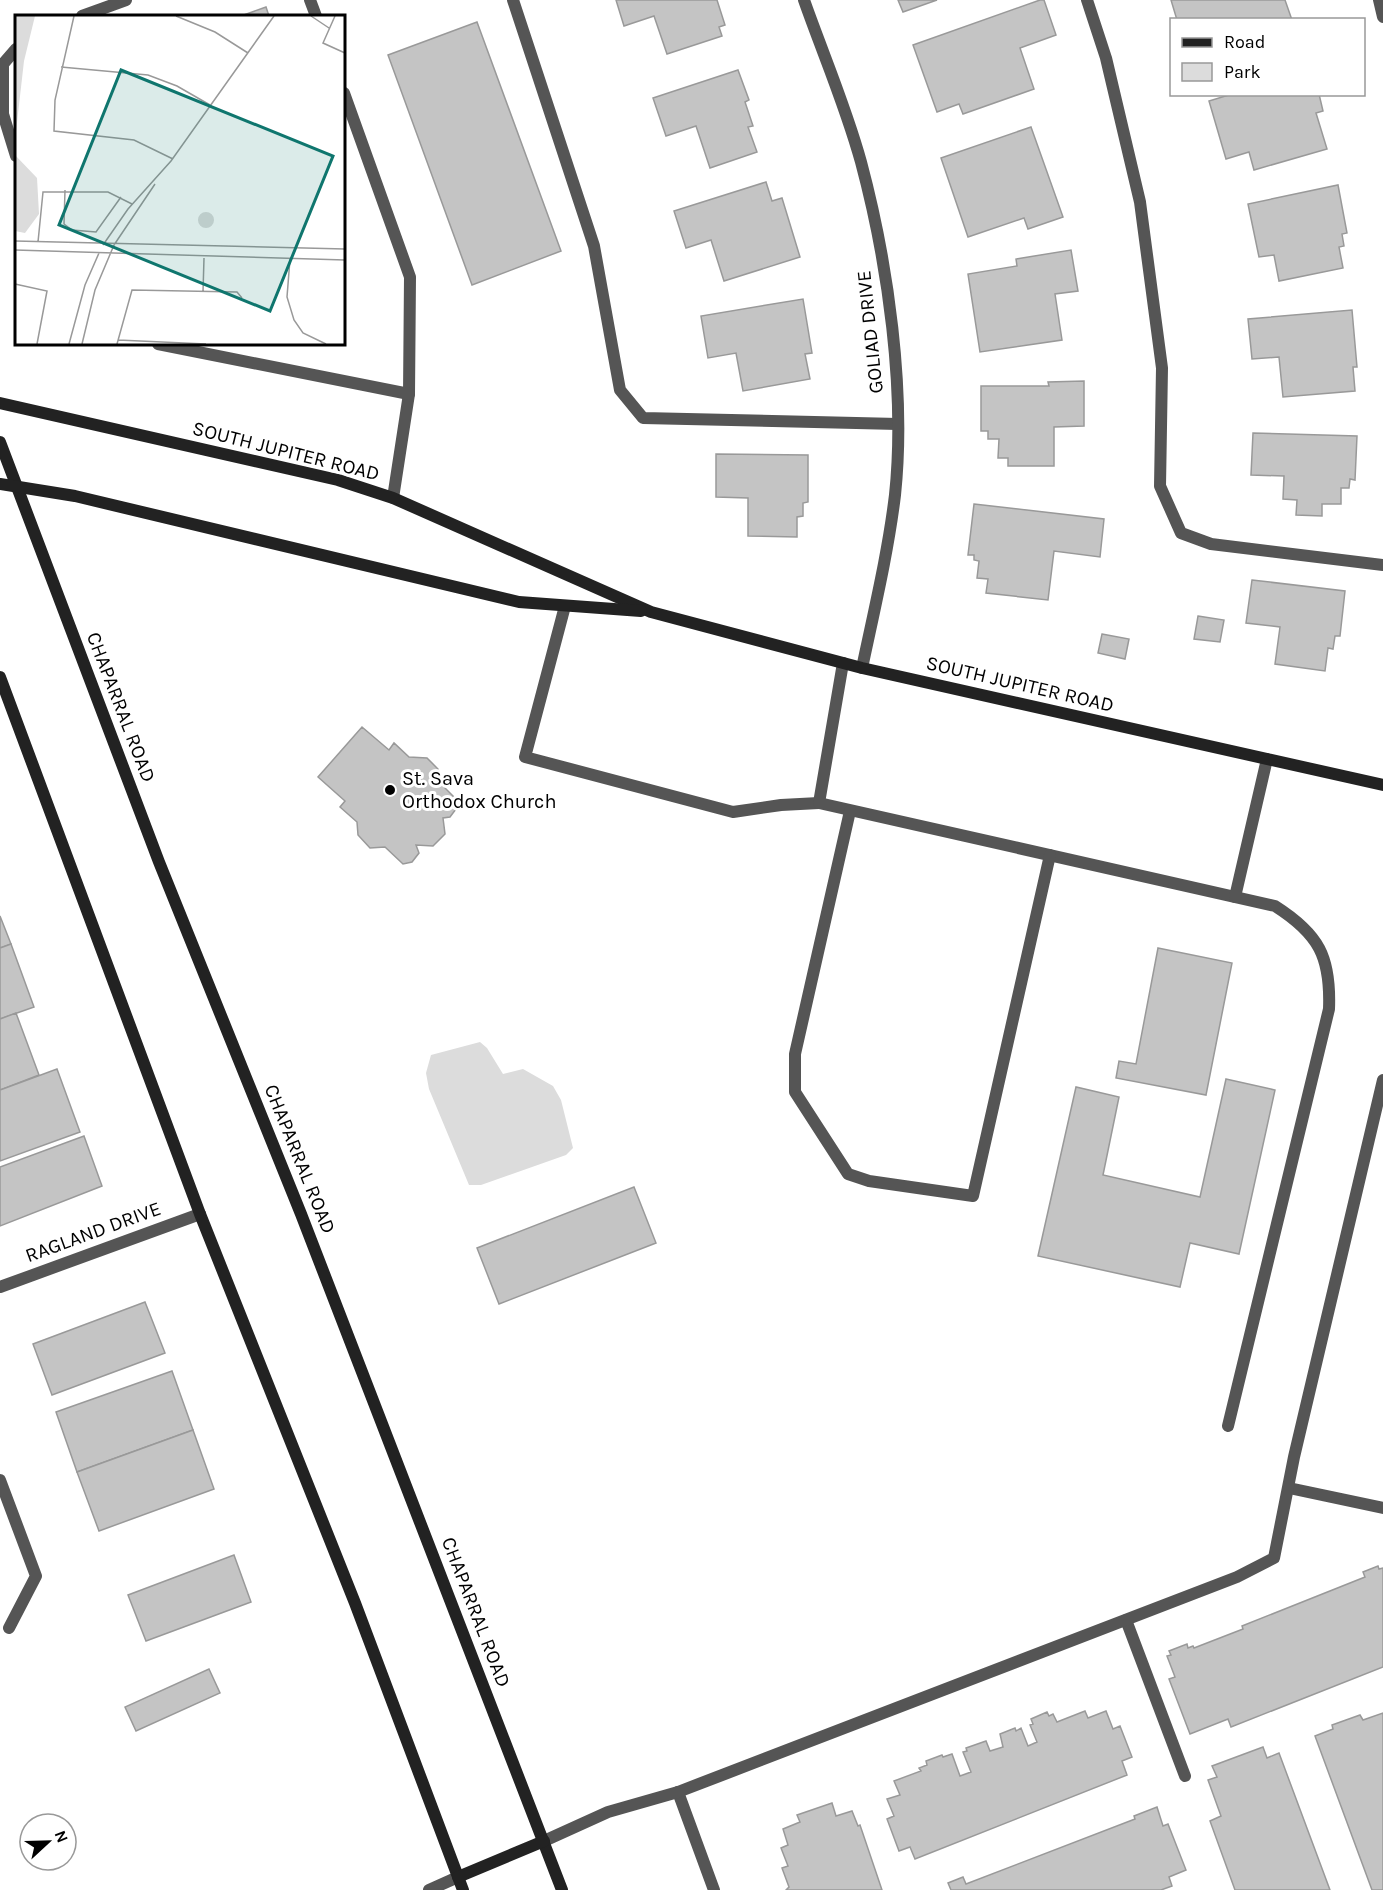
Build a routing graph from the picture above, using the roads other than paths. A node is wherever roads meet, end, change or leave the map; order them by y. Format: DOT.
graph roads {
  1 [pos="126,0"];
  2 [pos="310,0"];
  3 [pos="513,0"];
  4 [pos="804,0"];
  5 [pos="1087,0"];
  6 [pos="1379,0"];
  7 [pos="85,15"];
  8 [pos="316,15"];
  9 [pos="1383,17"];
  10 [pos="15,50"];
  11 [pos="345,96"];
  12 [pos="15,153"];
  13 [pos="163,345"];
  14 [pos="409,394"];
  15 [pos="0,403"];
  16 [pos="898,424"];
  17 [pos="0,442"];
  18 [pos="0,484"];
  19 [pos="16,486"];
  20 [pos="393,498"];
  21 [pos="1383,565"];
  22 [pos="565,606"];
  23 [pos="651,612"];
  24 [pos="843,663"];
  25 [pos="862,668"];
  26 [pos="0,677"];
  27 [pos="1267,759"];
  28 [pos="1383,785"];
  29 [pos="819,804"];
  30 [pos="850,811"];
  31 [pos="1050,855"];
  32 [pos="1235,897"];
  33 [pos="1383,1080"];
  34 [pos="200,1214"];
  35 [pos="0,1287"];
  36 [pos="1228,1426"];
  37 [pos="0,1480"];
  38 [pos="1289,1488"];
  39 [pos="1383,1508"];
  40 [pos="1126,1620"];
  41 [pos="9,1628"];
  42 [pos="1185,1776"];
  43 [pos="678,1792"];
  44 [pos="544,1841"];
  45 [pos="458,1877"];
  46 [pos="429,1890"];
  47 [pos="463,1890"];
  48 [pos="562,1890"];
  49 [pos="714,1890"];
  1 -- 7 [label="street"];
  2 -- 8 [label="street"];
  3 -- 16 [label="street"];
  4 -- 16 [label="street, GOLIAD DRIVE"];
  5 -- 21 [label="street"];
  6 -- 9 [label="street"];
  10 -- 12 [label="street"];
  11 -- 14 [label="street"];
  13 -- 14 [label="street"];
  14 -- 20 [label="street"];
  15 -- 20 [label="main road, SOUTH JUPITER ROAD"];
  16 -- 25 [label="street, GOLIAD DRIVE"];
  17 -- 19 [label="main road, CHAPARRAL ROAD"];
  18 -- 19 [label="main road, SOUTH JUPITER ROAD"];
  19 -- 22 [label="main road, SOUTH JUPITER ROAD"];
  19 -- 44 [label="main road, CHAPARRAL ROAD"];
  20 -- 23 [label="main road, SOUTH JUPITER ROAD"];
  22 -- 23 [label="main road, SOUTH JUPITER ROAD"];
  22 -- 29 [label="street"];
  23 -- 24 [label="main road, SOUTH JUPITER ROAD"];
  24 -- 25 [label="main road, SOUTH JUPITER ROAD"];
  24 -- 29 [label="street"];
  25 -- 27 [label="main road, SOUTH JUPITER ROAD"];
  26 -- 34 [label="main road"];
  27 -- 28 [label="main road, SOUTH JUPITER ROAD"];
  27 -- 32 [label="street"];
  29 -- 30 [label="street"];
  30 -- 31 [label="street"];
  30 -- 31 [label="street"];
  31 -- 32 [label="street"];
  32 -- 36 [label="street"];
  33 -- 38 [label="street"];
  34 -- 35 [label="street, RAGLAND DRIVE"];
  34 -- 45 [label="main road"];
  37 -- 41 [label="street"];
  38 -- 39 [label="street"];
  38 -- 40 [label="street"];
  40 -- 42 [label="street"];
  40 -- 43 [label="street"];
  43 -- 44 [label="street"];
  43 -- 49 [label="street"];
  44 -- 45 [label="main road"];
  44 -- 48 [label="main road, CHAPARRAL ROAD"];
  45 -- 46 [label="street"];
  45 -- 47 [label="main road"];
}
